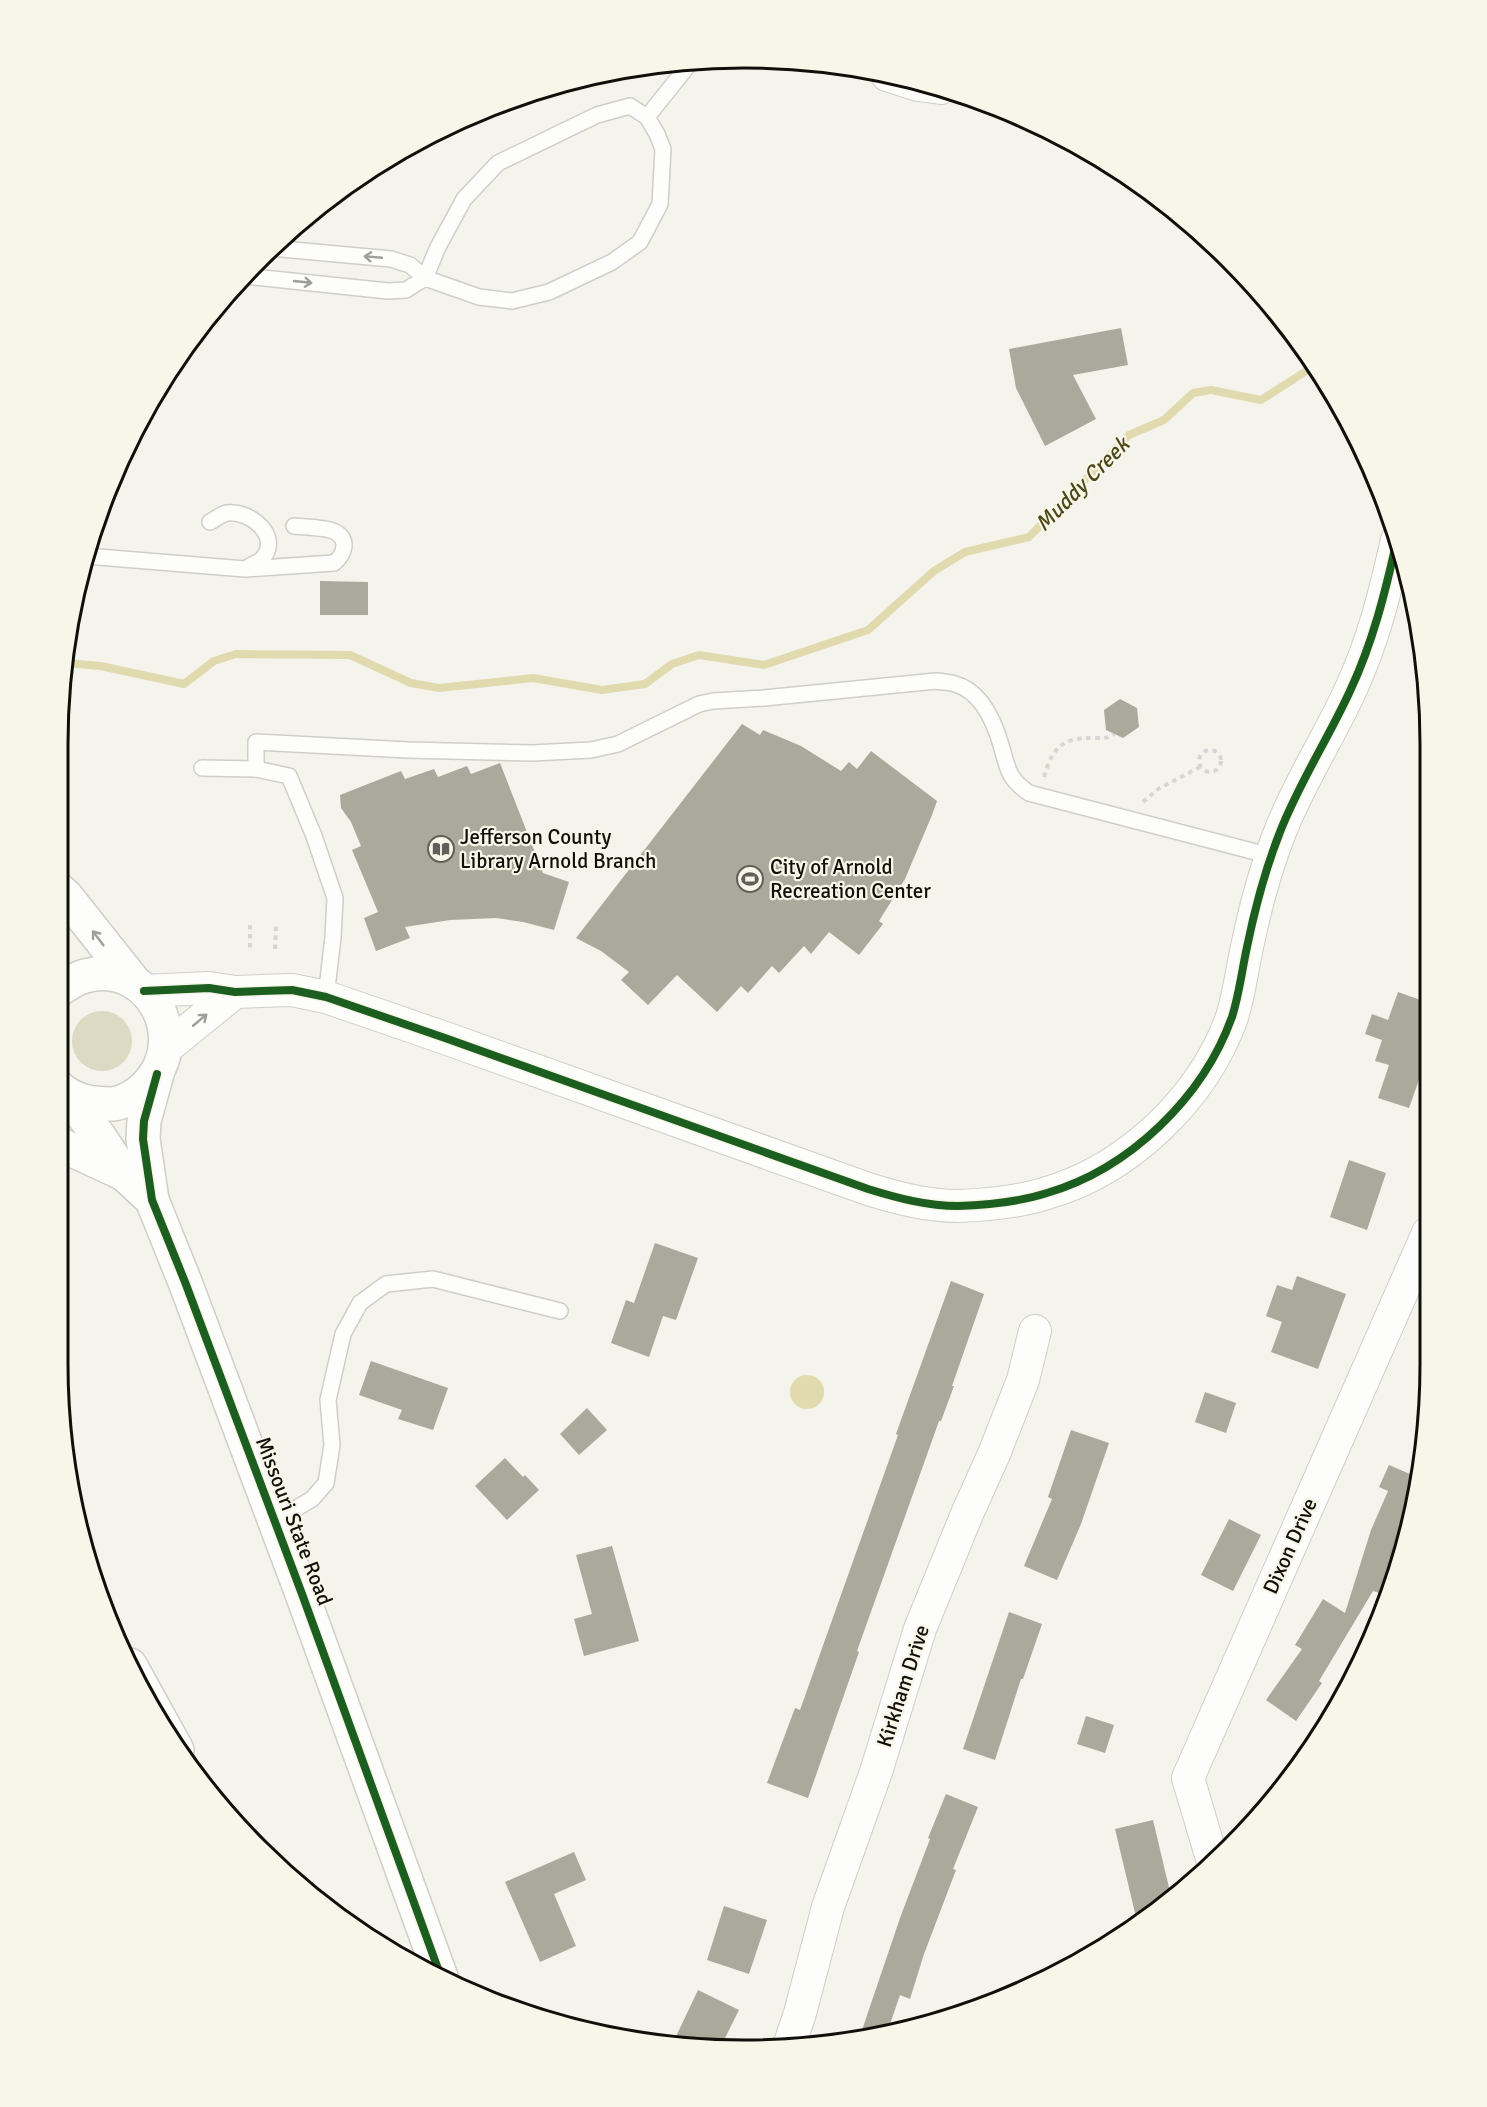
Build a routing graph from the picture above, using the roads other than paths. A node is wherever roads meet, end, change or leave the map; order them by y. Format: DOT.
graph roads {
  1 [pos="684,70"];
  2 [pos="647,117"];
  3 [pos="283,249"];
  4 [pos="254,277"];
  5 [pos="425,278"];
  6 [pos="210,522"];
  7 [pos="294,526"];
  8 [pos="94,557"];
  9 [pos="1393,558"];
  10 [pos="245,569"];
  11 [pos="202,768"];
  12 [pos="256,769"];
  13 [pos="1271,856"];
  14 [pos="68,898"];
  15 [pos="68,983"];
  16 [pos="140,987"];
  17 [pos="235,992"];
  18 [pos="326,998"];
  19 [pos="161,1061"];
  20 [pos="68,1093"];
  21 [pos="68,1099"];
  22 [pos="68,1148"];
  23 [pos="124,1174"];
  24 [pos="152,1200"];
  25 [pos="1420,1255"];
  26 [pos="560,1311"];
  27 [pos="1035,1331"];
  28 [pos="275,1521"];
  29 [pos="1210,1853"];
  30 [pos="437,1966"];
  31 [pos="792,2038"];
  1 -- 2 [label="lane"];
  2 -- 5 [label="lane"];
  2 -- 5 [label="lane"];
  5 -- 3 [label="lane, one-way"];
  4 -- 5 [label="lane, one-way"];
  6 -- 10 [label="lane"];
  7 -- 10 [label="lane"];
  8 -- 10 [label="lane"];
  9 -- 13 [label="street"];
  11 -- 12 [label="lane"];
  12 -- 13 [label="lane"];
  12 -- 18 [label="lane"];
  13 -- 18 [label="street"];
  16 -- 14 [label="main road, one-way"];
  15 -- 16 [label="main road"];
  16 -- 17 [label="street"];
  16 -- 19 [label="main road"];
  17 -- 18 [label="street"];
  19 -- 17 [label="street, one-way"];
  19 -- 20 [label="main road"];
  19 -- 24 [label="main road, Missouri State Road"];
  21 -- 23 [label="main road, Missouri State Road"];
  22 -- 23 [label="main road"];
  23 -- 24 [label="main road, Missouri State Road"];
  24 -- 28 [label="main road, Missouri State Road"];
  25 -- 29 [label="street, Dixon Drive"];
  26 -- 28 [label="lane"];
  27 -- 31 [label="street, Kirkham Drive"];
  28 -- 30 [label="main road, Missouri State Road"];
}
